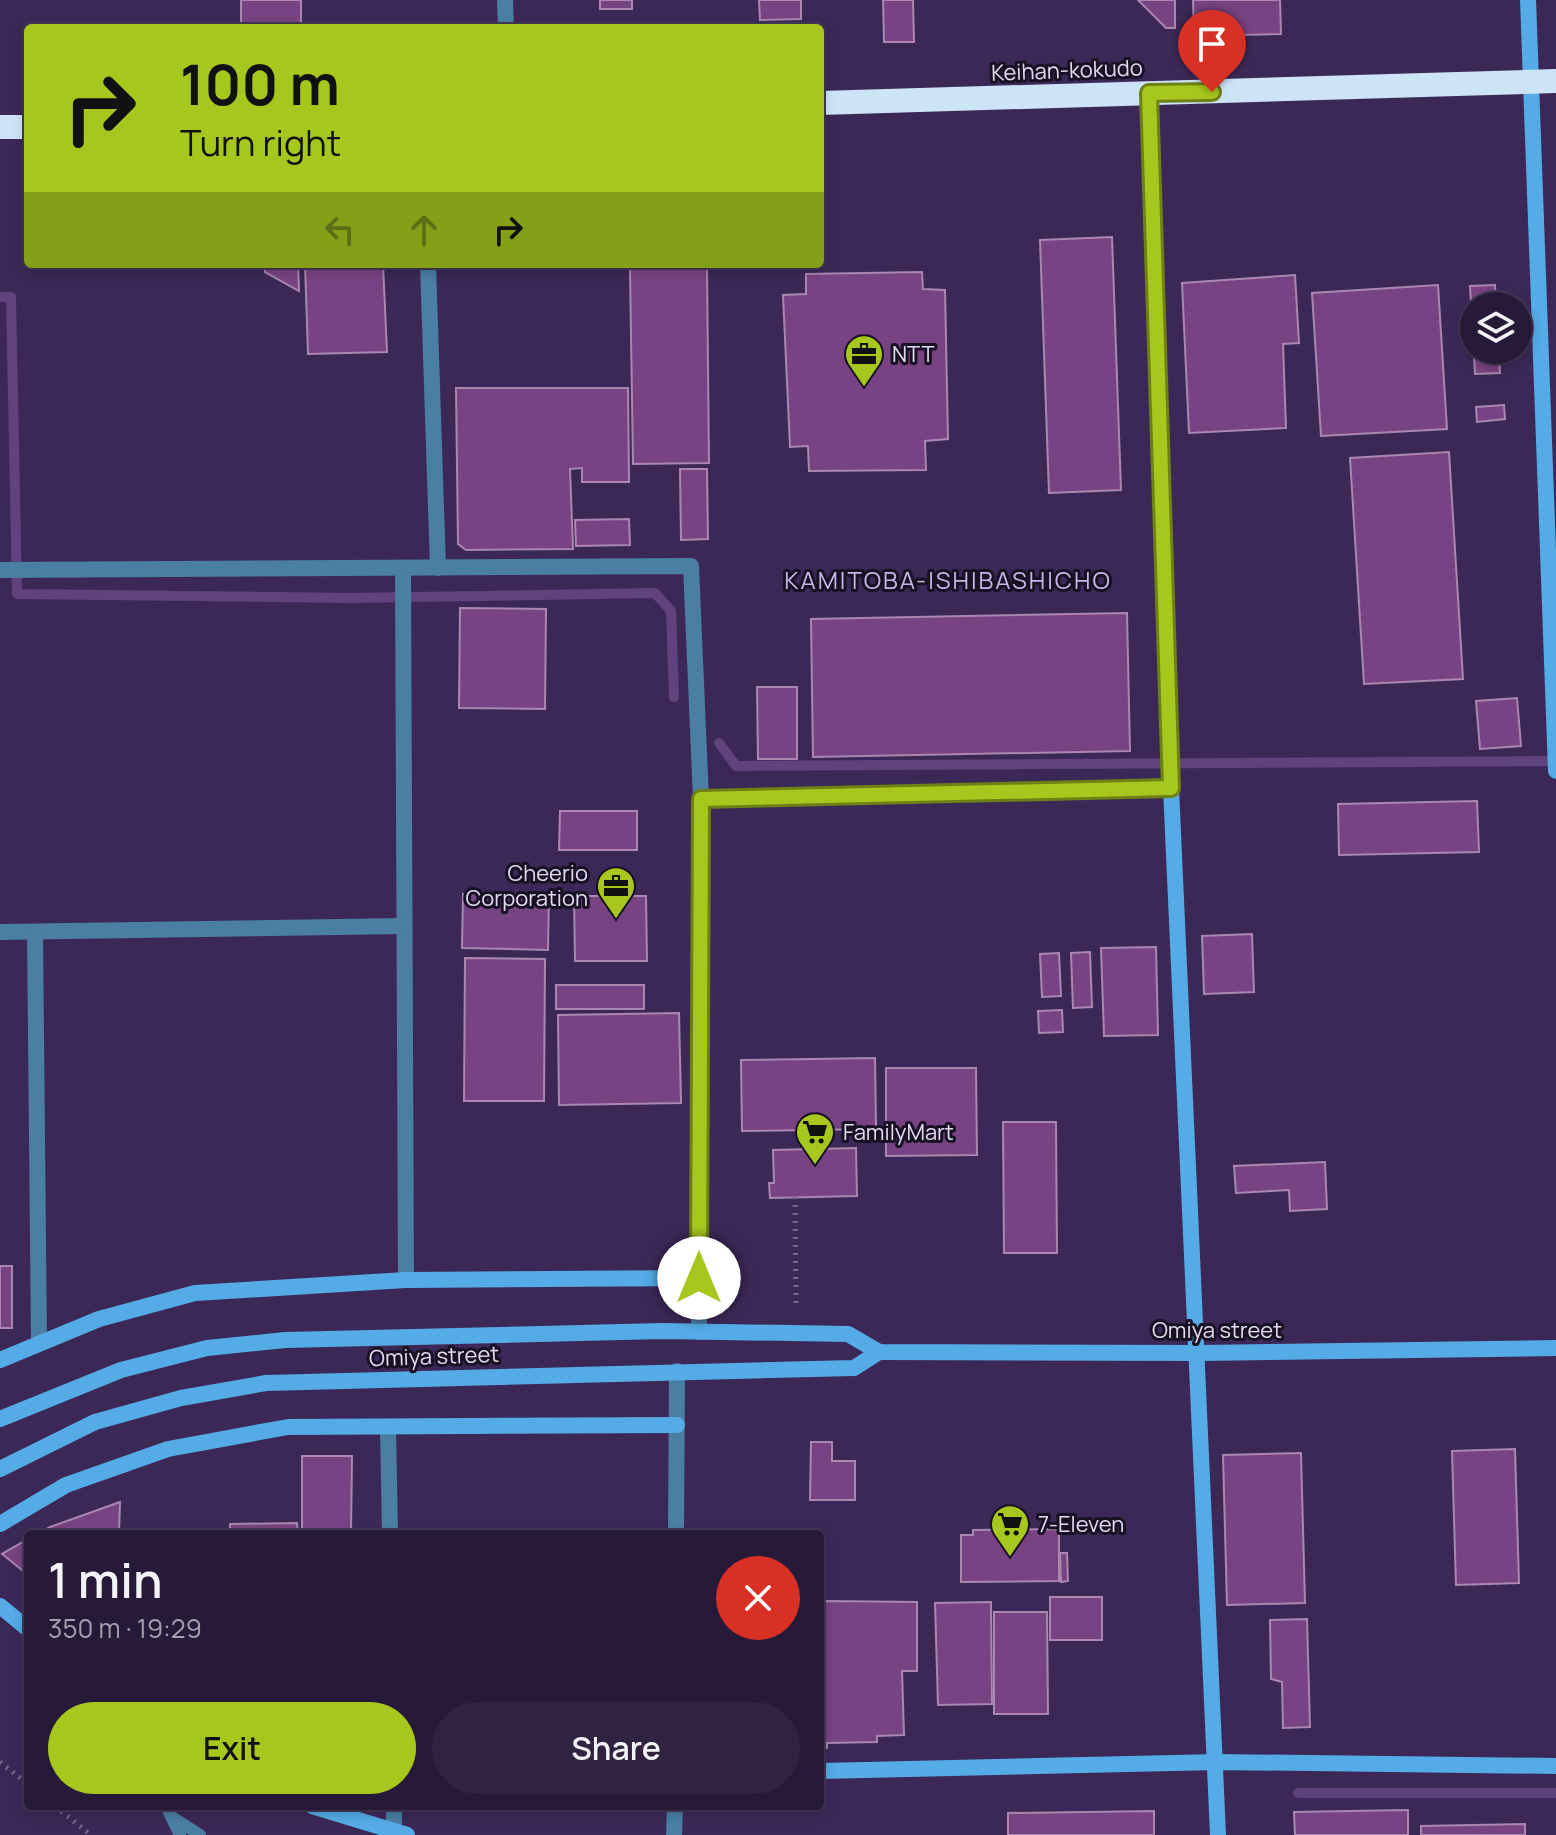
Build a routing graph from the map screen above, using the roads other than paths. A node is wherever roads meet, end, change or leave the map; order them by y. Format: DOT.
graph roads {
  1 [pos="505,0"];
  2 [pos="1528,0"];
  3 [pos="506,24"];
  4 [pos="1556,81"];
  5 [pos="1531,82"];
  6 [pos="1149,93"];
  7 [pos="824,103"];
  8 [pos="0,127"];
  9 [pos="24,127"];
  10 [pos="428,268"];
  11 [pos="438,568"];
  12 [pos="403,569"];
  13 [pos="0,570"];
  14 [pos="1556,771"];
  15 [pos="1171,788"];
  16 [pos="701,799"];
  17 [pos="404,926"];
  18 [pos="0,932"];
  19 [pos="35,932"];
  20 [pos="699,1278"];
  21 [pos="406,1280"];
  22 [pos="699,1332"];
  23 [pos="39,1343"];
  24 [pos="1556,1348"];
  25 [pos="879,1352"];
  26 [pos="1198,1353"];
  27 [pos="0,1360"];
  28 [pos="677,1371"];
  29 [pos="0,1419"];
  30 [pos="677,1425"];
  31 [pos="388,1427"];
  32 [pos="0,1469"];
  33 [pos="0,1524"];
  34 [pos="390,1530"];
  35 [pos="676,1530"];
  36 [pos="0,1606"];
  37 [pos="24,1626"];
  38 [pos="1218,1762"];
  39 [pos="1556,1766"];
  40 [pos="824,1771"];
  41 [pos="325,1810"];
  42 [pos="395,1810"];
  43 [pos="675,1810"];
  44 [pos="169,1812"];
  45 [pos="401,1834"];
  46 [pos="180,1835"];
  47 [pos="200,1835"];
  48 [pos="674,1835"];
  49 [pos="1218,1835"];
  1 -- 3 [label="street"];
  2 -- 5 [label="street"];
  4 -- 5 [label="highway, Keihan-kokudo"];
  5 -- 6 [label="highway, Keihan-kokudo"];
  5 -- 14 [label="street"];
  6 -- 7 [label="highway, Keihan-kokudo"];
  6 -- 15 [label="street"];
  8 -- 9 [label="highway"];
  10 -- 11 [label="street"];
  11 -- 12 [label="street"];
  11 -- 16 [label="street"];
  12 -- 13 [label="street"];
  12 -- 17 [label="street"];
  15 -- 16 [label="street"];
  15 -- 26 [label="street"];
  16 -- 20 [label="street"];
  17 -- 19 [label="street"];
  17 -- 21 [label="street"];
  18 -- 19 [label="street"];
  19 -- 23 [label="street"];
  20 -- 21 [label="street"];
  20 -- 22 [label="street"];
  21 -- 23 [label="street"];
  22 -- 25 [label="street, Omiya street"];
  22 -- 29 [label="street, Omiya street"];
  23 -- 27 [label="street"];
  24 -- 26 [label="street, Omiya street"];
  25 -- 26 [label="street, Omiya street"];
  25 -- 28 [label="street, Omiya street"];
  26 -- 38 [label="street"];
  28 -- 30 [label="street"];
  28 -- 32 [label="street, Omiya street"];
  30 -- 31 [label="street"];
  30 -- 35 [label="street"];
  31 -- 33 [label="street"];
  31 -- 34 [label="street"];
  36 -- 37 [label="street"];
  38 -- 39 [label="street"];
  38 -- 40 [label="street"];
  38 -- 49 [label="street"];
  41 -- 45 [label="street"];
  42 -- 45 [label="street"];
  43 -- 48 [label="street"];
  44 -- 46 [label="lane"];
  44 -- 47 [label="lane"];
}
